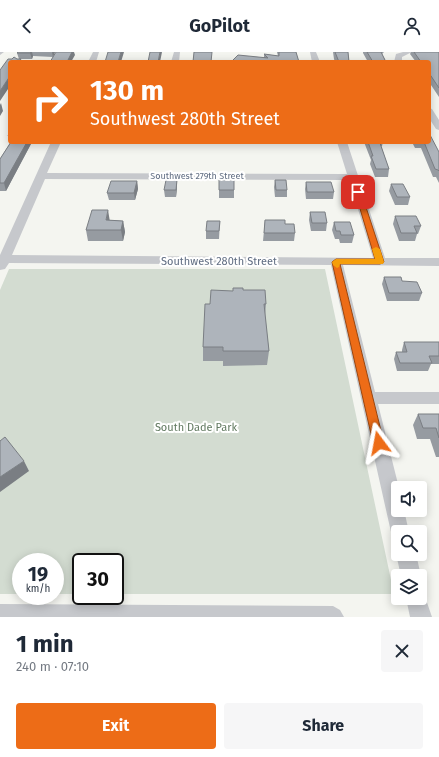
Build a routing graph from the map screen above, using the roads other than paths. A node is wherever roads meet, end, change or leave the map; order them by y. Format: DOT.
graph roads {
  1 [pos="409,52"];
  2 [pos="399,58"];
  3 [pos="431,114"];
  4 [pos="439,127"];
  5 [pos="55,144"];
  6 [pos="343,144"];
  7 [pos="41,176"];
  8 [pos="353,177"];
  9 [pos="1,262"];
  10 [pos="336,262"];
  11 [pos="380,262"];
  12 [pos="439,262"];
  13 [pos="368,398"];
  14 [pos="439,398"];
  15 [pos="398,525"];
  16 [pos="418,605"];
  17 [pos="0,614"];
  18 [pos="332,617"];
  19 [pos="421,617"];
  1 -- 2 [label="street"];
  3 -- 4 [label="street"];
  5 -- 7 [label="street"];
  6 -- 8 [label="street"];
  7 -- 8 [label="street, Southwest 279th Street"];
  7 -- 9 [label="street"];
  8 -- 11 [label="street"];
  9 -- 10 [label="street, Southwest 280th Street"];
  10 -- 11 [label="street, Southwest 280th Street"];
  10 -- 13 [label="street"];
  11 -- 12 [label="street, Southwest 280th Street"];
  13 -- 14 [label="street"];
  13 -- 15 [label="street"];
  16 -- 19 [label="street"];
  17 -- 18 [label="street"];
}
